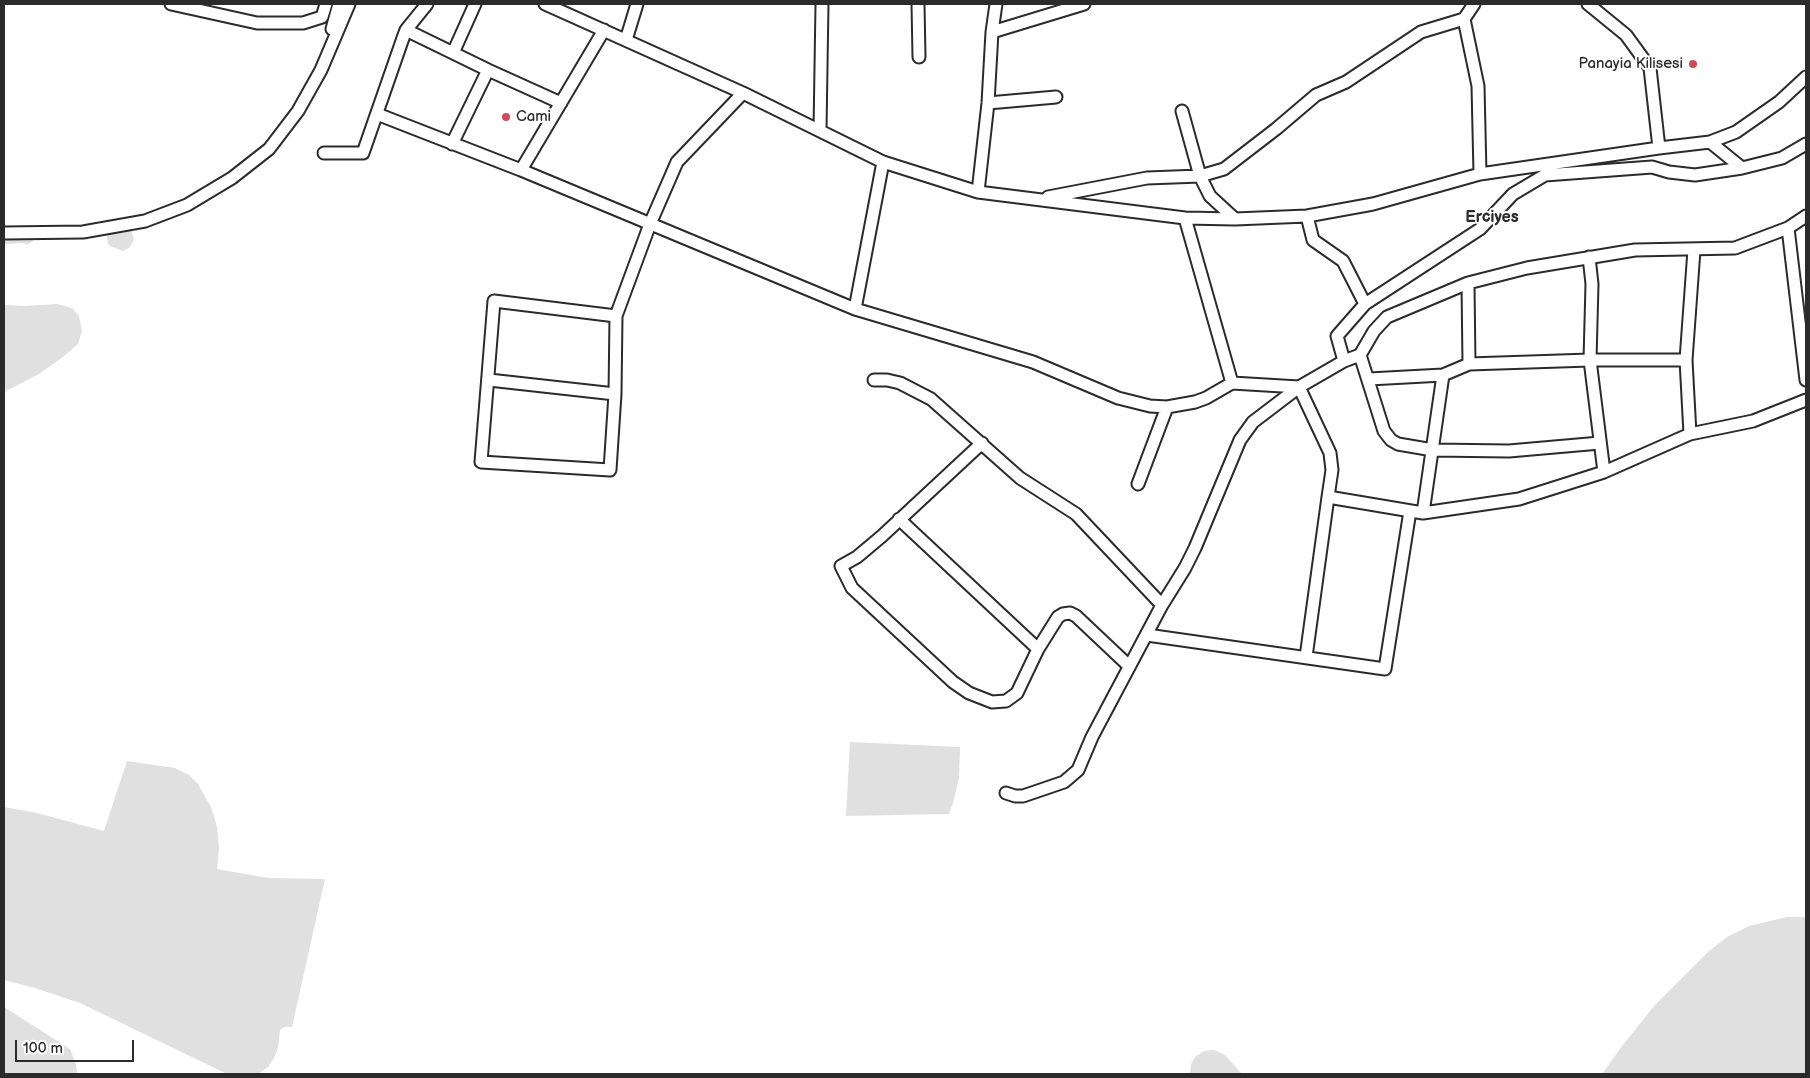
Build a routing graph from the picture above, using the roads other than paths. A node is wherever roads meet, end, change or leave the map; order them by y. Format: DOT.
graph roads {
  1 [pos="171,4"];
  2 [pos="326,4"];
  3 [pos="339,4"];
  4 [pos="349,4"];
  5 [pos="427,4"];
  6 [pos="475,4"];
  7 [pos="545,4"];
  8 [pos="637,4"];
  9 [pos="822,4"];
  10 [pos="918,4"];
  11 [pos="996,4"];
  12 [pos="1084,4"];
  13 [pos="1474,4"];
  14 [pos="1588,4"];
  15 [pos="1464,19"];
  16 [pos="406,30"];
  17 [pos="604,30"];
  18 [pos="992,32"];
  19 [pos="626,40"];
  20 [pos="453,53"];
  21 [pos="918,57"];
  22 [pos="321,70"];
  23 [pos="488,70"];
  24 [pos="1806,78"];
  25 [pos="743,93"];
  26 [pos="1056,97"];
  27 [pos="561,103"];
  28 [pos="988,103"];
  29 [pos="1182,111"];
  30 [pos="376,114"];
  31 [pos="820,130"];
  32 [pos="1710,142"];
  33 [pos="452,144"];
  34 [pos="1806,144"];
  35 [pos="1659,148"];
  36 [pos="324,153"];
  37 [pos="883,162"];
  38 [pos="1742,168"];
  39 [pos="1546,169"];
  40 [pos="521,170"];
  41 [pos="1480,174"];
  42 [pos="1200,176"];
  43 [pos="978,192"];
  44 [pos="1037,200"];
  45 [pos="1307,216"];
  46 [pos="1806,216"];
  47 [pos="1185,218"];
  48 [pos="1235,219"];
  49 [pos="650,224"];
  50 [pos="1788,228"];
  51 [pos="4,233"];
  52 [pos="1694,250"];
  53 [pos="1589,257"];
  54 [pos="1468,282"];
  55 [pos="1365,304"];
  56 [pos="854,309"];
  57 [pos="616,316"];
  58 [pos="1360,354"];
  59 [pos="1590,360"];
  60 [pos="1686,360"];
  61 [pos="1344,361"];
  62 [pos="1469,364"];
  63 [pos="1443,375"];
  64 [pos="489,380"];
  65 [pos="874,380"];
  66 [pos="1369,380"];
  67 [pos="1806,380"];
  68 [pos="1232,383"];
  69 [pos="1299,387"];
  70 [pos="615,394"];
  71 [pos="1806,400"];
  72 [pos="1167,407"];
  73 [pos="1690,434"];
  74 [pos="982,443"];
  75 [pos="1600,443"];
  76 [pos="1433,450"];
  77 [pos="1604,472"];
  78 [pos="1138,484"];
  79 [pos="1328,497"];
  80 [pos="1410,511"];
  81 [pos="1423,513"];
  82 [pos="899,518"];
  83 [pos="1162,605"];
  84 [pos="1148,635"];
  85 [pos="1038,649"];
  86 [pos="1306,657"];
  87 [pos="1129,666"];
  88 [pos="1006,793"];
  1 -- 2 [label="street"];
  3 -- 22 [label="street"];
  4 -- 22 [label="street"];
  5 -- 16 [label="street"];
  6 -- 20 [label="street"];
  7 -- 17 [label="street"];
  8 -- 19 [label="street"];
  9 -- 31 [label="street"];
  10 -- 21 [label="street"];
  11 -- 18 [label="street"];
  12 -- 18 [label="street"];
  13 -- 15 [label="street"];
  14 -- 35 [label="street"];
  15 -- 41 [label="street"];
  15 -- 42 [label="street"];
  16 -- 20 [label="street"];
  16 -- 30 [label="street"];
  17 -- 19 [label="street"];
  17 -- 27 [label="street"];
  18 -- 28 [label="street"];
  19 -- 25 [label="street"];
  20 -- 23 [label="street"];
  22 -- 51 [label="street"];
  23 -- 27 [label="street"];
  23 -- 33 [label="street"];
  24 -- 32 [label="street"];
  25 -- 31 [label="street"];
  25 -- 49 [label="street"];
  26 -- 28 [label="street"];
  27 -- 40 [label="street"];
  28 -- 43 [label="street"];
  29 -- 42 [label="street"];
  30 -- 33 [label="street"];
  30 -- 36 [label="street"];
  31 -- 37 [label="street"];
  32 -- 35 [label="street"];
  32 -- 38 [label="street"];
  33 -- 40 [label="street"];
  34 -- 38 [label="street"];
  35 -- 39 [label="street"];
  37 -- 43 [label="street"];
  37 -- 56 [label="street"];
  38 -- 39 [label="street"];
  39 -- 41 [label="street"];
  39 -- 55 [label="street"];
  40 -- 49 [label="street"];
  41 -- 45 [label="street"];
  42 -- 44 [label="street"];
  42 -- 48 [label="street"];
  43 -- 44 [label="street"];
  44 -- 47 [label="street"];
  45 -- 48 [label="street"];
  45 -- 55 [label="street"];
  46 -- 50 [label="street"];
  47 -- 48 [label="street"];
  47 -- 68 [label="street"];
  49 -- 56 [label="street"];
  49 -- 57 [label="street"];
  50 -- 52 [label="street"];
  50 -- 67 [label="street"];
  52 -- 53 [label="street"];
  52 -- 60 [label="street"];
  53 -- 54 [label="street"];
  53 -- 59 [label="street"];
  54 -- 58 [label="street"];
  54 -- 62 [label="street"];
  55 -- 61 [label="street"];
  56 -- 72 [label="street"];
  57 -- 64 [label="street"];
  57 -- 70 [label="street"];
  58 -- 61 [label="street"];
  58 -- 66 [label="street"];
  59 -- 60 [label="street"];
  59 -- 62 [label="street"];
  59 -- 75 [label="street"];
  60 -- 73 [label="street"];
  61 -- 69 [label="street"];
  62 -- 63 [label="street"];
  63 -- 66 [label="street"];
  63 -- 76 [label="street"];
  64 -- 70 [label="street"];
  64 -- 70 [label="street"];
  65 -- 74 [label="street"];
  66 -- 76 [label="street"];
  68 -- 69 [label="street"];
  68 -- 72 [label="street"];
  69 -- 79 [label="street"];
  69 -- 83 [label="street"];
  71 -- 73 [label="street"];
  72 -- 78 [label="street"];
  73 -- 77 [label="street"];
  74 -- 82 [label="street"];
  74 -- 83 [label="street"];
  75 -- 76 [label="street"];
  75 -- 77 [label="street"];
  76 -- 81 [label="street"];
  77 -- 81 [label="street"];
  79 -- 80 [label="street"];
  79 -- 86 [label="street"];
  80 -- 81 [label="street"];
  80 -- 86 [label="street"];
  82 -- 85 [label="street"];
  82 -- 85 [label="street"];
  83 -- 84 [label="street"];
  84 -- 86 [label="street"];
  84 -- 87 [label="street"];
  85 -- 87 [label="street"];
  87 -- 88 [label="street"];
}
